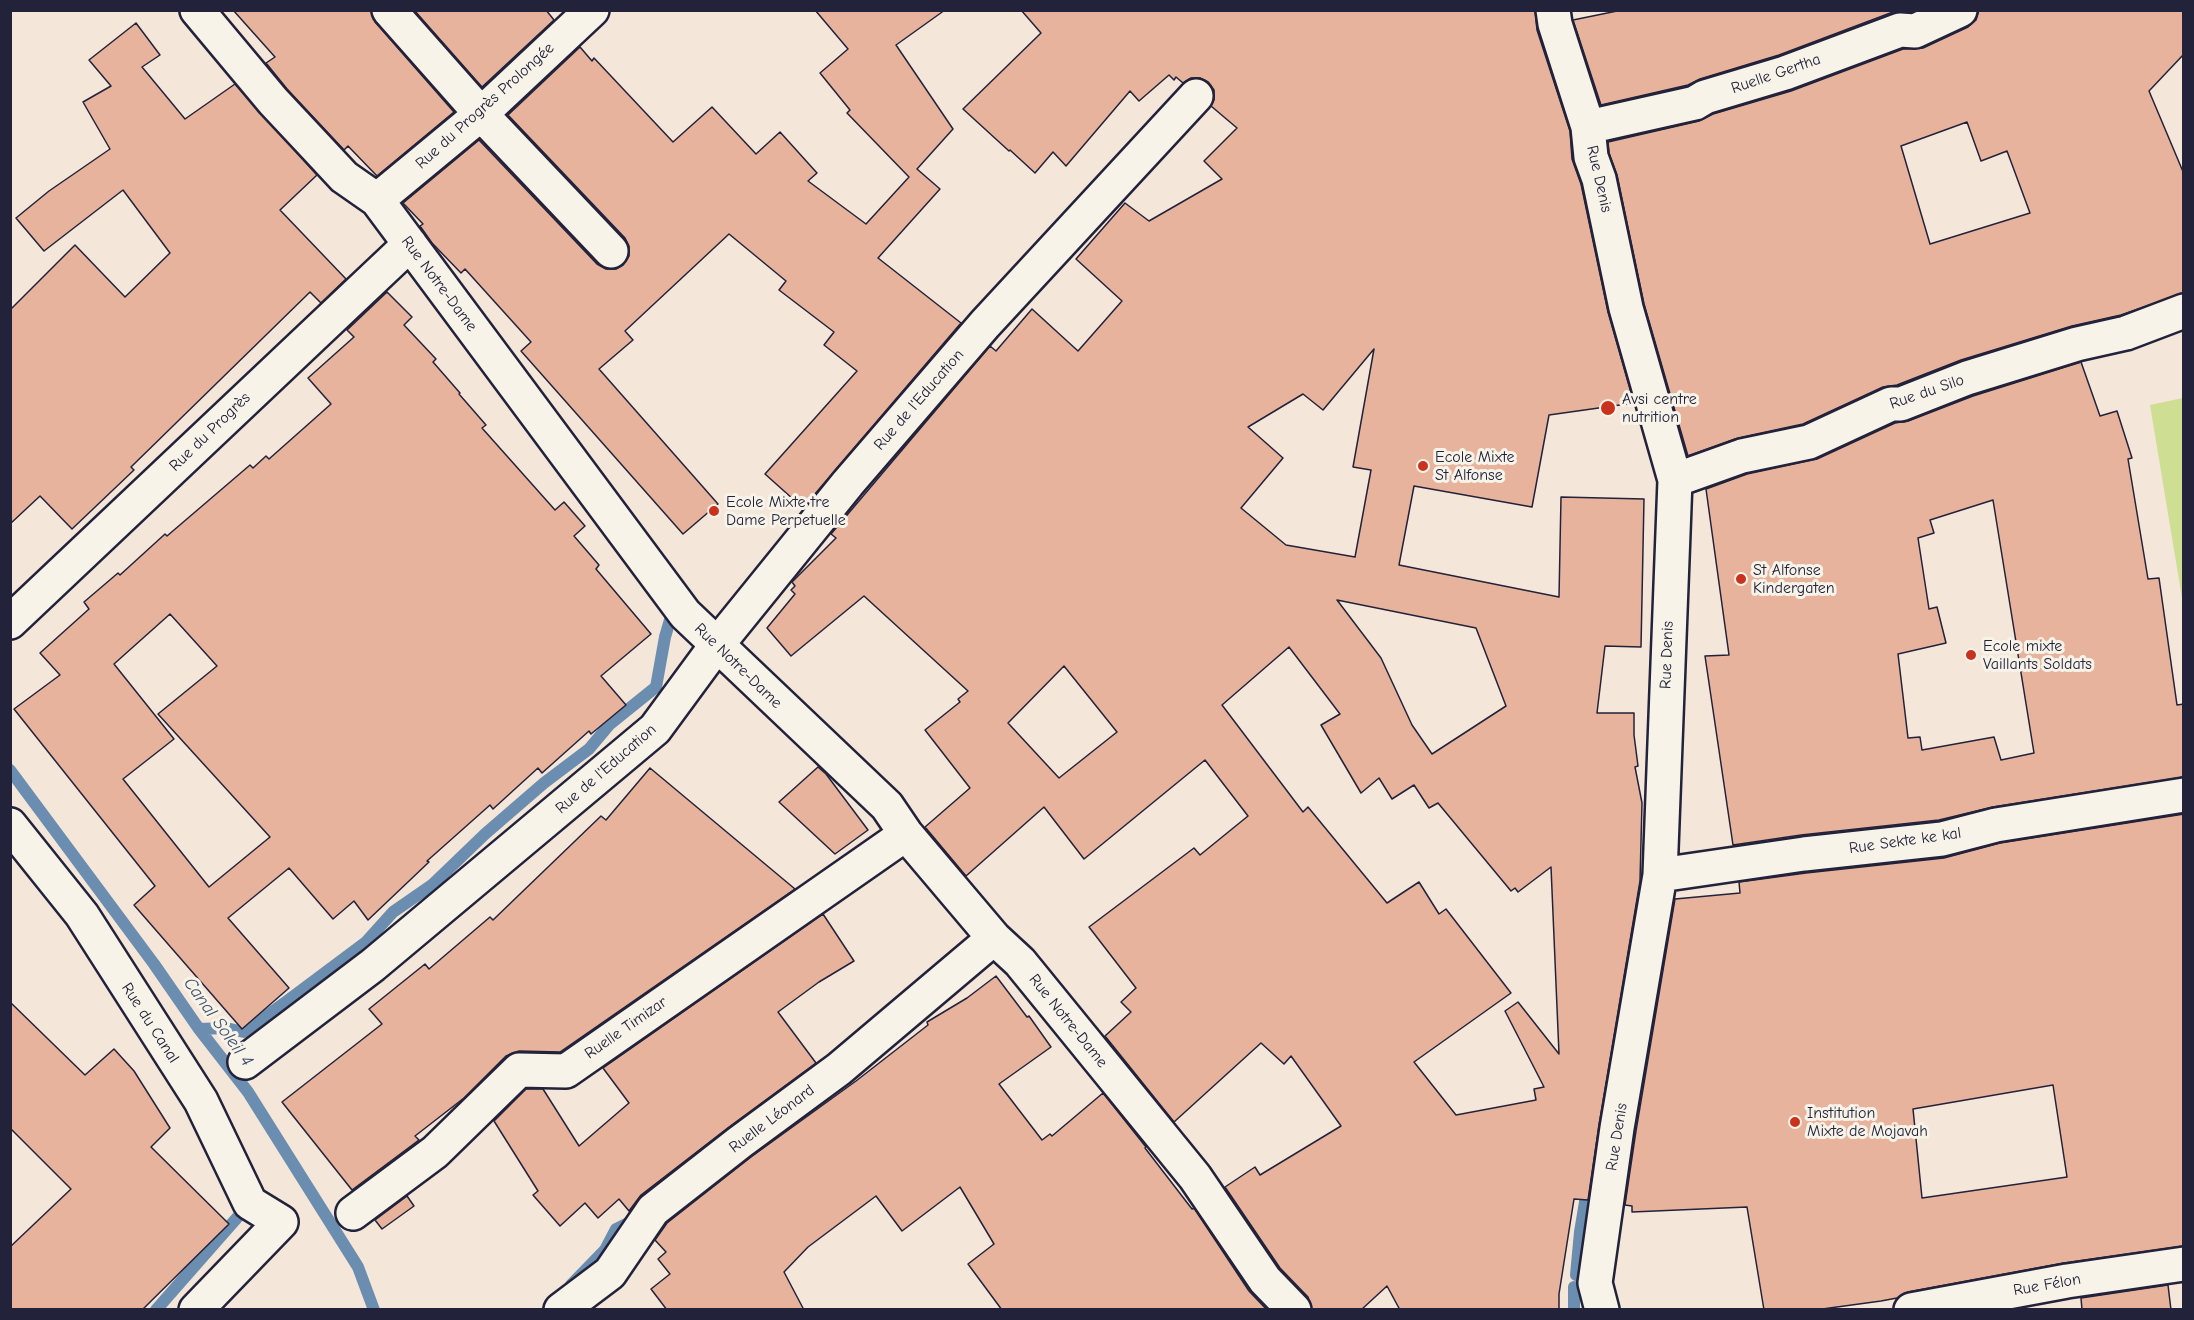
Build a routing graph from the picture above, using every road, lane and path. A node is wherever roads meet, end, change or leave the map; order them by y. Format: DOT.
graph roads {
  1 [pos="197,10"];
  2 [pos="389,10"];
  3 [pos="592,10"];
  4 [pos="1552,10"];
  5 [pos="1960,10"];
  6 [pos="1196,96"];
  7 [pos="481,114"];
  8 [pos="1588,127"];
  9 [pos="377,200"];
  10 [pos="410,244"];
  11 [pos="611,251"];
  12 [pos="2184,311"];
  13 [pos="1675,480"];
  14 [pos="10,622"];
  15 [pos="716,646"];
  16 [pos="2184,795"];
  17 [pos="10,825"];
  18 [pos="906,834"];
  19 [pos="1660,875"];
  20 [pos="993,938"];
  21 [pos="245,1062"];
  22 [pos="353,1213"];
  23 [pos="2183,1266"];
  24 [pos="195,1310"];
  25 [pos="561,1310"];
  26 [pos="1294,1310"];
  27 [pos="1602,1310"];
  28 [pos="1911,1310"];
  1 -- 9 [label="street, Rue Notre-Dame"];
  2 -- 7 [label="street"];
  3 -- 7 [label="street, Rue du Progrès Prolongée"];
  4 -- 8 [label="street, Rue Denis"];
  5 -- 8 [label="street, Ruelle Gertha"];
  6 -- 15 [label="street, Rue de l'Education"];
  7 -- 9 [label="street, Rue du Progrès Prolongée"];
  7 -- 11 [label="street"];
  8 -- 13 [label="street, Rue Denis"];
  9 -- 10 [label="street, Rue Notre-Dame"];
  10 -- 14 [label="street, Rue du Progrès"];
  10 -- 15 [label="street, Rue Notre-Dame"];
  12 -- 13 [label="street, Rue du Silo"];
  13 -- 19 [label="street, Rue Denis"];
  15 -- 18 [label="street, Rue Notre-Dame"];
  15 -- 21 [label="street, Rue de l'Education"];
  16 -- 19 [label="street, Rue Sekte ke kal"];
  17 -- 24 [label="street, Rue du Canal"];
  18 -- 20 [label="street, Rue Notre-Dame"];
  18 -- 22 [label="street, Ruelle Timizar"];
  19 -- 27 [label="street, Rue Denis"];
  20 -- 25 [label="street, Ruelle Léonard"];
  20 -- 26 [label="street, Rue Notre-Dame"];
  23 -- 28 [label="street, Rue Félon"];
}
